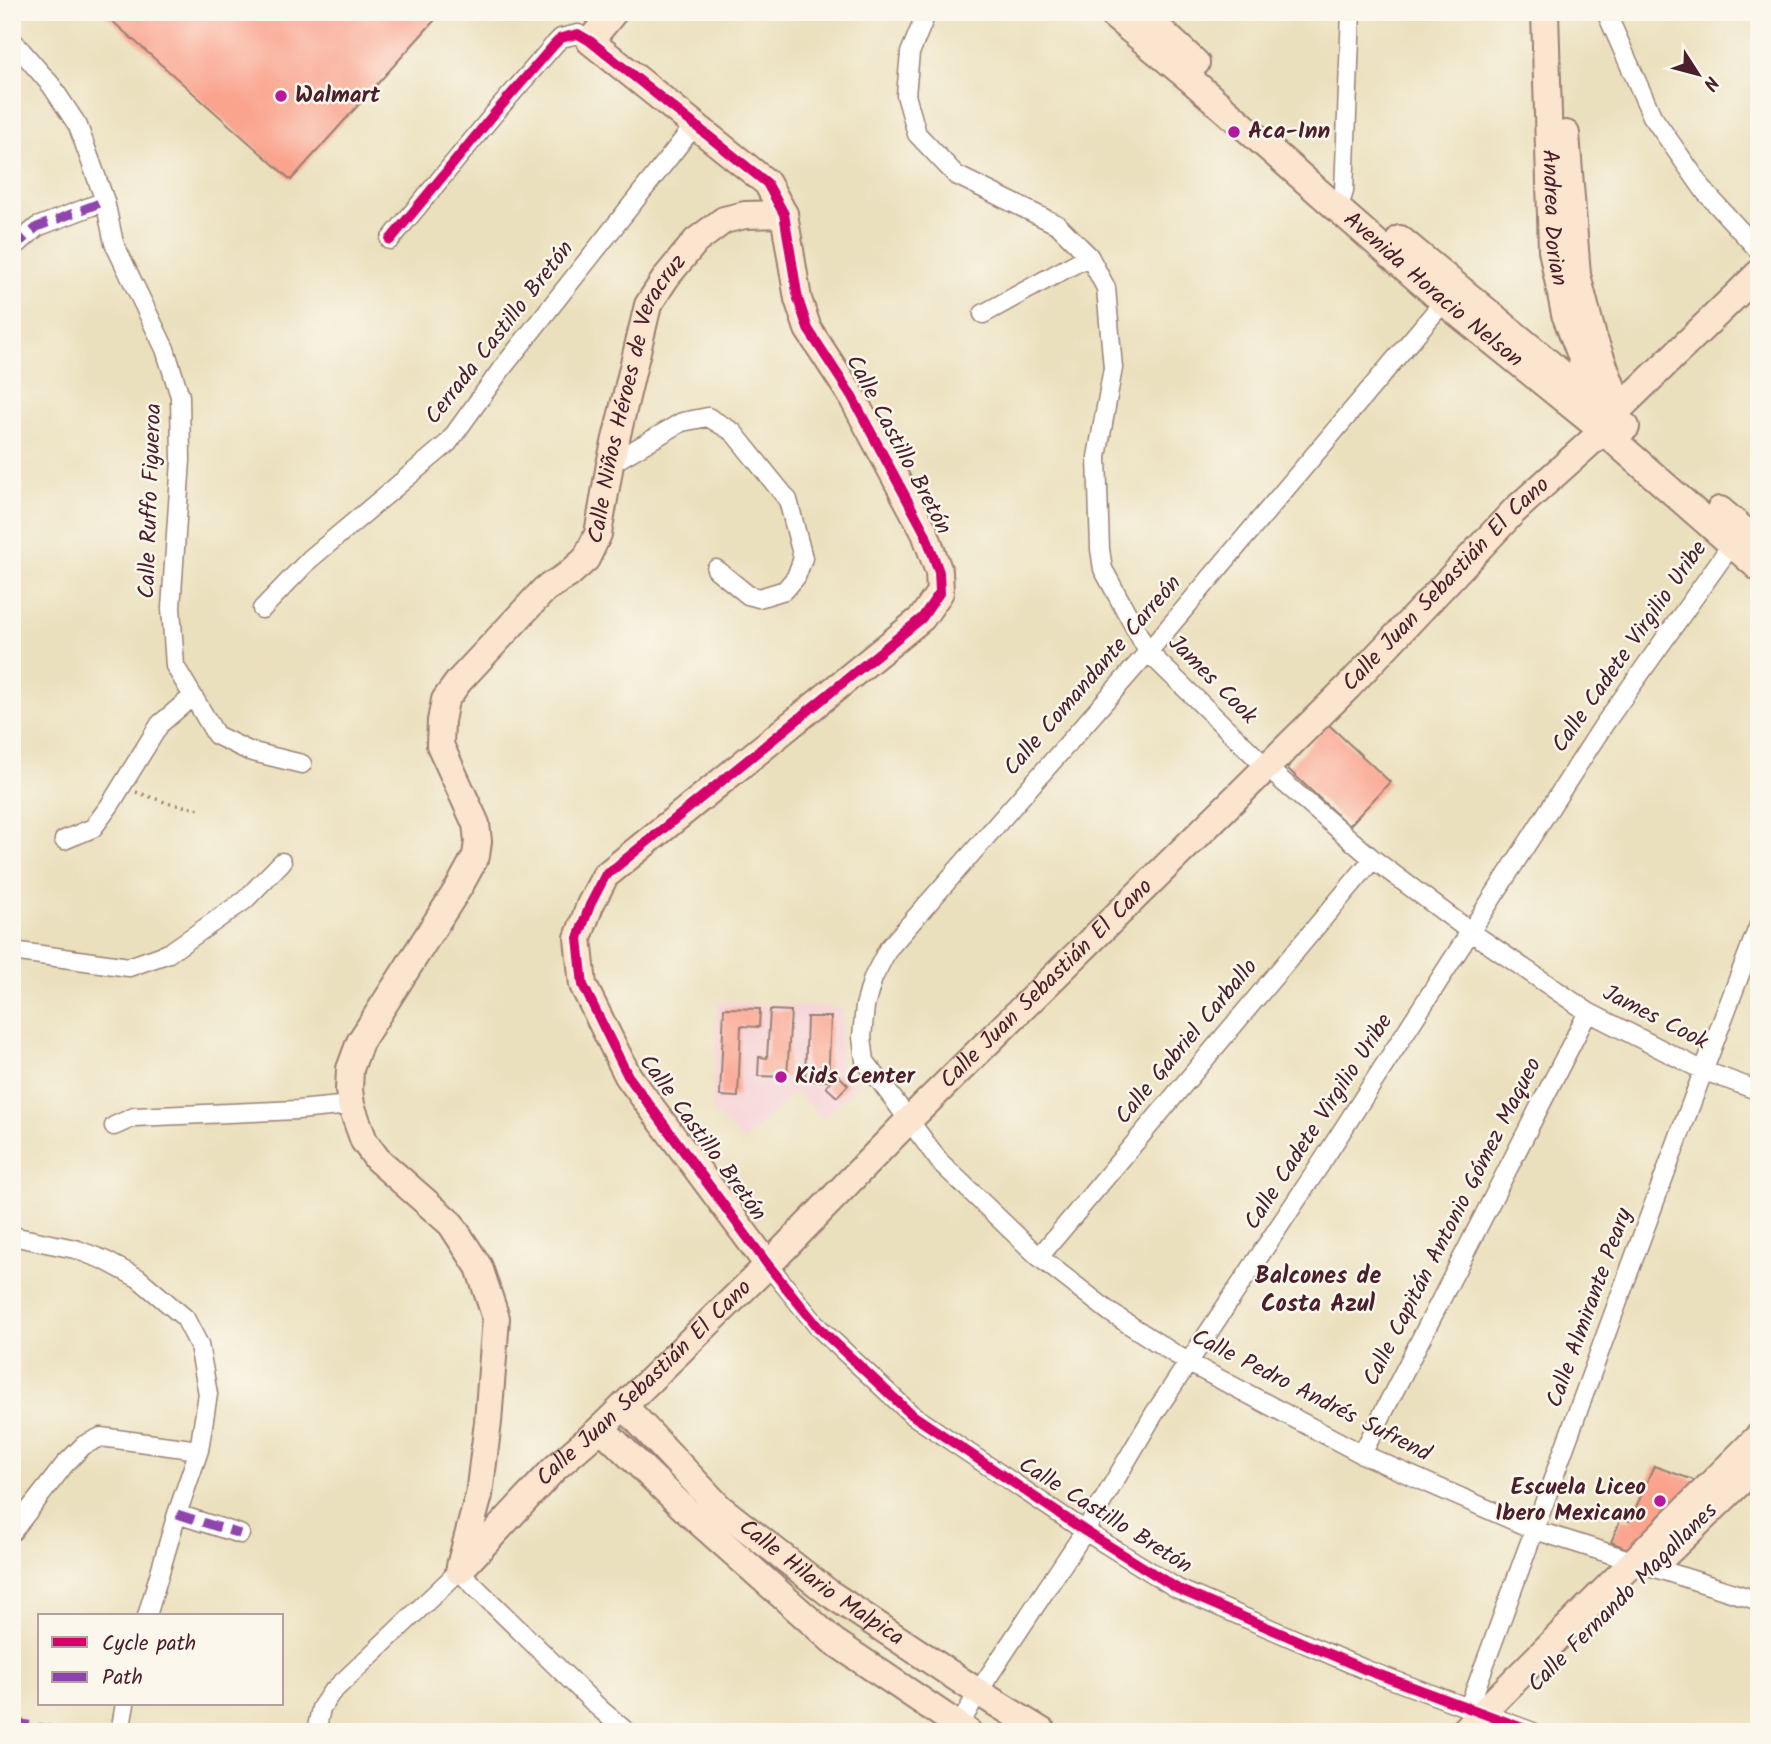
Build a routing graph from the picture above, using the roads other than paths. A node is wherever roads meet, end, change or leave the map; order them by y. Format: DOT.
graph roads {
  1 [pos="614,12"];
  2 [pos="928,12"];
  3 [pos="1109,12"];
  4 [pos="1141,12"];
  5 [pos="1351,12"];
  6 [pos="1545,12"];
  7 [pos="1562,12"];
  8 [pos="1606,12"];
  9 [pos="12,40"];
  10 [pos="590,41"];
  11 [pos="697,127"];
  12 [pos="1341,199"];
  13 [pos="105,201"];
  14 [pos="784,214"];
  15 [pos="390,240"];
  16 [pos="12,249"];
  17 [pos="1759,251"];
  18 [pos="1089,256"];
  19 [pos="1759,273"];
  20 [pos="1450,294"];
  21 [pos="983,314"];
  22 [pos="1587,406"];
  23 [pos="1612,418"];
  24 [pos="610,464"];
  25 [pos="1759,543"];
  26 [pos="1732,544"];
  27 [pos="1759,568"];
  28 [pos="716,569"];
  29 [pos="262,609"];
  30 [pos="1148,653"];
  31 [pos="193,696"];
  32 [pos="302,764"];
  33 [pos="1266,767"];
  34 [pos="64,840"];
  35 [pos="1373,859"];
  36 [pos="282,862"];
  37 [pos="1759,925"];
  38 [pos="1471,932"];
  39 [pos="12,951"];
  40 [pos="1588,1012"];
  41 [pos="1702,1070"];
  42 [pos="1759,1091"];
  43 [pos="351,1105"];
  44 [pos="908,1121"];
  45 [pos="114,1126"];
  46 [pos="12,1236"];
  47 [pos="1039,1257"];
  48 [pos="768,1265"];
  49 [pos="1189,1363"];
  50 [pos="624,1406"];
  51 [pos="601,1428"];
  52 [pos="1759,1436"];
  53 [pos="199,1450"];
  54 [pos="1362,1454"];
  55 [pos="1759,1464"];
  56 [pos="177,1514"];
  57 [pos="1085,1531"];
  58 [pos="1535,1531"];
  59 [pos="12,1532"];
  60 [pos="240,1534"];
  61 [pos="1644,1564"];
  62 [pos="459,1571"];
  63 [pos="1759,1601"];
  64 [pos="148,1614"];
  65 [pos="978,1692"];
  66 [pos="125,1706"];
  67 [pos="1480,1721"];
  68 [pos="961,1730"];
  69 [pos="120,1732"];
  70 [pos="316,1732"];
  71 [pos="627,1732"];
  72 [pos="1043,1732"];
  73 [pos="1533,1732"];
  1 -- 10 [label="street"];
  2 -- 18 [label="street, James Cook"];
  3 -- 12 [label="street, Avenida Horacio Nelson"];
  4 -- 12 [label="street, Avenida Horacio Nelson"];
  5 -- 12 [label="street"];
  6 -- 22 [label="street, Andrea Dorian"];
  7 -- 23 [label="street"];
  8 -- 17 [label="street"];
  9 -- 13 [label="street, Calle Ruffo Figueroa"];
  10 -- 11 [label="street, Calle Castillo Bretón"];
  10 -- 15 [label="street"];
  11 -- 14 [label="street, Calle Castillo Bretón"];
  11 -- 29 [label="street, Cerrada Castillo Bretón"];
  12 -- 20 [label="street, Avenida Horacio Nelson"];
  13 -- 16 [label="street"];
  13 -- 31 [label="street, Calle Ruffo Figueroa"];
  14 -- 24 [label="street, Calle Niños Héroes de Veracruz"];
  14 -- 48 [label="street, Calle Castillo Bretón"];
  18 -- 21 [label="street"];
  18 -- 30 [label="street, James Cook"];
  19 -- 23 [label="street, Calle Juan Sebastián El Cano"];
  20 -- 22 [label="street, Avenida Horacio Nelson"];
  20 -- 30 [label="street, Calle Comandante Carreón"];
  22 -- 23 [label="street, Avenida Horacio Nelson"];
  23 -- 25 [label="street, Avenida Horacio Nelson"];
  23 -- 26 [label="street, Avenida Horacio Nelson"];
  23 -- 33 [label="street, Calle Juan Sebastián El Cano"];
  24 -- 28 [label="street"];
  24 -- 43 [label="street, Calle Niños Héroes de Veracruz"];
  26 -- 27 [label="street, Avenida Horacio Nelson"];
  26 -- 38 [label="street, Calle Cadete Virgilio Uribe"];
  30 -- 33 [label="street, James Cook"];
  30 -- 44 [label="street, Calle Comandante Carreón"];
  31 -- 32 [label="street, Calle Ruffo Figueroa"];
  31 -- 34 [label="street"];
  33 -- 35 [label="street, James Cook"];
  33 -- 44 [label="street, Calle Juan Sebastián El Cano"];
  35 -- 38 [label="street, James Cook"];
  35 -- 47 [label="street, Calle Gabriel Carballo"];
  36 -- 39 [label="street"];
  37 -- 41 [label="street, Calle Almirante Peary"];
  38 -- 40 [label="street, James Cook"];
  38 -- 49 [label="street, Calle Cadete Virgilio Uribe"];
  40 -- 41 [label="street, James Cook"];
  40 -- 54 [label="street, Calle Capitán Antonio Gómez Maqueo"];
  41 -- 42 [label="street, James Cook"];
  41 -- 58 [label="street, Calle Almirante Peary"];
  43 -- 45 [label="street"];
  43 -- 62 [label="street, Calle Niños Héroes de Veracruz"];
  44 -- 47 [label="street, Calle Pedro Andrés Sufrend"];
  44 -- 48 [label="street, Calle Juan Sebastián El Cano"];
  46 -- 53 [label="street"];
  47 -- 49 [label="street, Calle Pedro Andrés Sufrend"];
  48 -- 50 [label="street, Calle Juan Sebastián El Cano"];
  48 -- 57 [label="street, Calle Castillo Bretón"];
  49 -- 54 [label="street, Calle Pedro Andrés Sufrend"];
  49 -- 57 [label="street, Calle Cadete Virgilio Uribe"];
  50 -- 51 [label="street, Calle Juan Sebastián El Cano"];
  50 -- 65 [label="street, Calle Hilario Malpica"];
  51 -- 62 [label="street, Calle Juan Sebastián El Cano"];
  51 -- 68 [label="street, Calle Hilario Malpica"];
  52 -- 61 [label="street, Calle Fernando Magallanes"];
  53 -- 56 [label="street"];
  53 -- 59 [label="street"];
  54 -- 58 [label="street, Calle Pedro Andrés Sufrend"];
  55 -- 61 [label="street, Calle Fernando Magallanes"];
  56 -- 60 [label="street"];
  56 -- 64 [label="street"];
  57 -- 65 [label="street, Calle Cadete Virgilio Uribe"];
  57 -- 67 [label="street, Calle Castillo Bretón"];
  58 -- 61 [label="street, Calle Pedro Andrés Sufrend"];
  58 -- 67 [label="street, Calle Almirante Peary"];
  61 -- 63 [label="street, Calle Pedro Andrés Sufrend"];
  61 -- 67 [label="street, Calle Fernando Magallanes"];
  62 -- 70 [label="street, Calle Juan Sebastián El Cano"];
  62 -- 71 [label="street"];
  65 -- 68 [label="street, Calle Cadete Virgilio Uribe"];
  65 -- 72 [label="street, Calle Hilario Malpica"];
  66 -- 69 [label="street"];
  67 -- 73 [label="street, Calle Castillo Bretón"];
}
